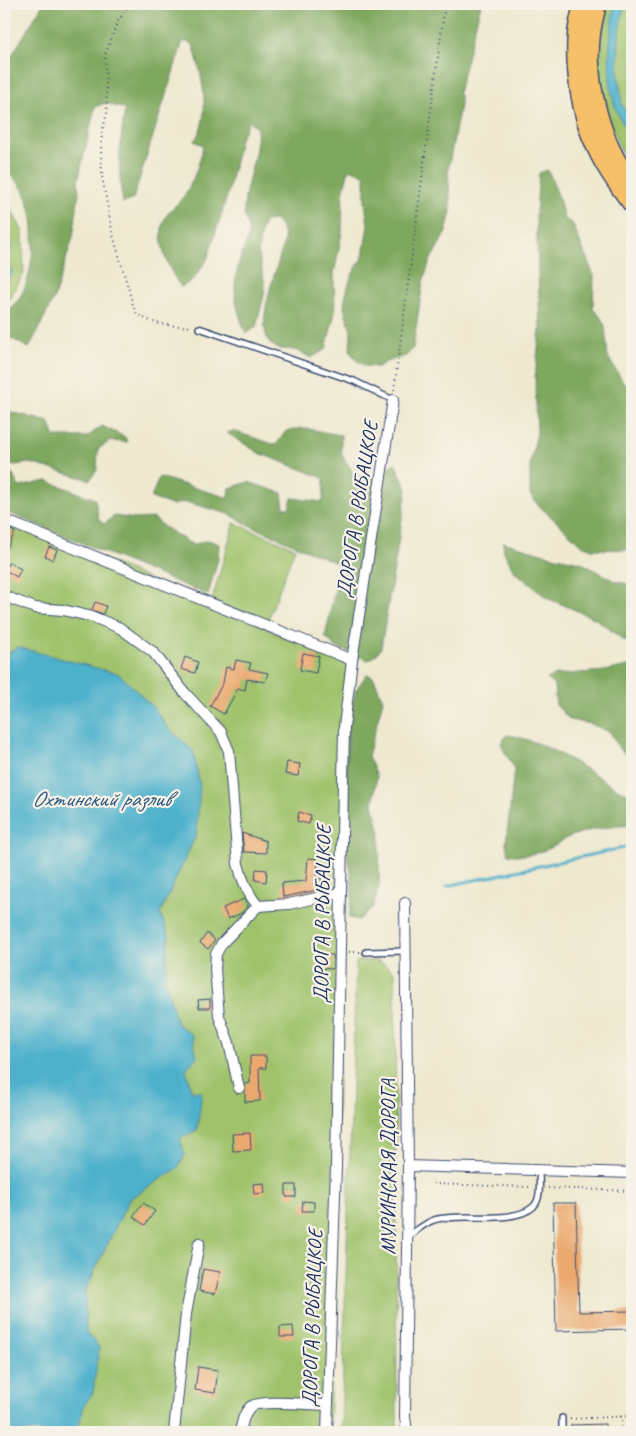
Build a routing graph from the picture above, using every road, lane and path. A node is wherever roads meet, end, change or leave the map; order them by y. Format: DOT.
graph roads {
  1 [pos="130,4"];
  2 [pos="445,4"];
  3 [pos="582,4"];
  4 [pos="598,4"];
  5 [pos="632,182"];
  6 [pos="632,205"];
  7 [pos="199,328"];
  8 [pos="393,400"];
  9 [pos="4,520"];
  10 [pos="4,596"];
  11 [pos="352,660"];
  12 [pos="340,893"];
  13 [pos="406,903"];
  14 [pos="258,906"];
  15 [pos="406,951"];
  16 [pos="340,952"];
  17 [pos="366,952"];
  18 [pos="239,1088"];
  19 [pos="408,1166"];
  20 [pos="539,1170"];
  21 [pos="632,1173"];
  22 [pos="407,1237"];
  23 [pos="199,1243"];
  24 [pos="327,1406"];
  25 [pos="621,1416"];
  26 [pos="632,1416"];
  27 [pos="562,1418"];
  28 [pos="568,1421"];
  29 [pos="174,1432"];
  30 [pos="240,1432"];
  31 [pos="327,1432"];
  32 [pos="407,1432"];
  33 [pos="562,1432"];
  34 [pos="622,1432"];
  1 -- 7 [label="path"];
  2 -- 8 [label="path"];
  3 -- 6 [label="main road"];
  4 -- 5 [label="main road"];
  7 -- 8 [label="lane"];
  8 -- 11 [label="street, ДОРОГА В РЫБАЦКОЕ"];
  9 -- 11 [label="street"];
  10 -- 14 [label="street"];
  11 -- 12 [label="street, ДОРОГА В РЫБАЦКОЕ"];
  12 -- 14 [label="street"];
  12 -- 16 [label="street, ДОРОГА В РЫБАЦКОЕ"];
  13 -- 15 [label="street, МУРИНСКАЯ ДОРОГА"];
  14 -- 18 [label="street"];
  15 -- 17 [label="lane"];
  15 -- 19 [label="street, МУРИНСКАЯ ДОРОГА"];
  16 -- 17 [label="path"];
  16 -- 24 [label="street, ДОРОГА В РЫБАЦКОЕ"];
  19 -- 20 [label="street"];
  19 -- 22 [label="street, МУРИНСКАЯ ДОРОГА"];
  20 -- 21 [label="street"];
  20 -- 22 [label="lane"];
  22 -- 32 [label="street, МУРИНСКАЯ ДОРОГА"];
  23 -- 29 [label="street"];
  24 -- 30 [label="street"];
  24 -- 31 [label="street, ДОРОГА В РЫБАЦКОЕ"];
  25 -- 26 [label="path"];
  25 -- 28 [label="path"];
  25 -- 34 [label="path"];
  27 -- 33 [label="lane"];
}
